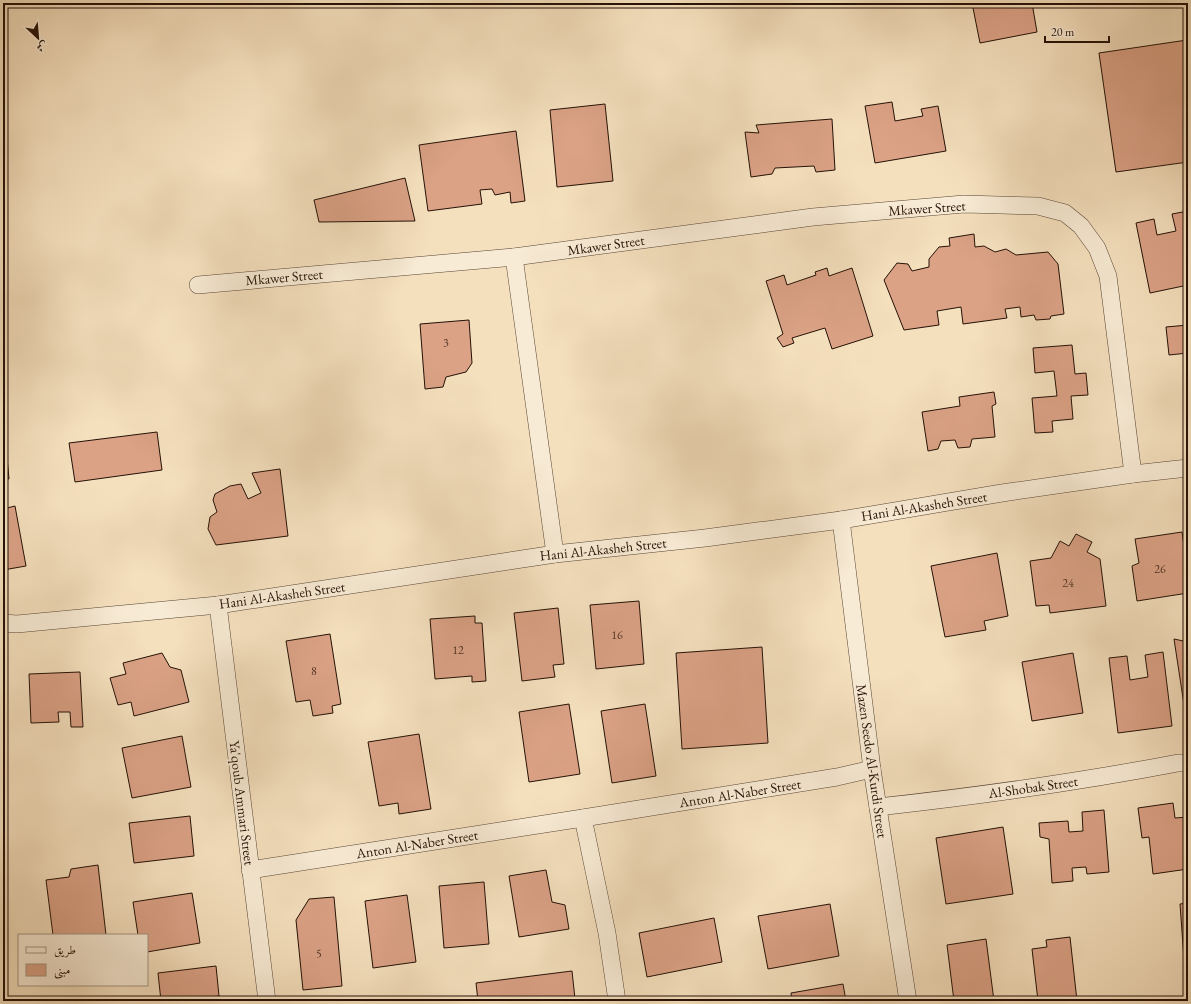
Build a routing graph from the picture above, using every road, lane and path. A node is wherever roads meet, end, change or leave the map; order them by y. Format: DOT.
graph roads {
  1 [pos="514,258"];
  2 [pos="198,285"];
  3 [pos="1188,468"];
  4 [pos="1133,474"];
  5 [pos="841,520"];
  6 [pos="555,554"];
  7 [pos="218,605"];
  8 [pos="8,627"];
  9 [pos="1188,763"];
  10 [pos="872,769"];
  11 [pos="878,807"];
  12 [pos="583,818"];
  13 [pos="250,870"];
  14 [pos="267,1001"];
  15 [pos="617,1001"];
  16 [pos="908,1001"];
  1 -- 2 [label="street, Mkawer Street"];
  1 -- 4 [label="street, Mkawer Street"];
  1 -- 6 [label="street"];
  3 -- 4 [label="street, Hani Al-Akasheh Street"];
  4 -- 5 [label="street, Hani Al-Akasheh Street"];
  5 -- 6 [label="street, Hani Al-Akasheh Street"];
  5 -- 10 [label="street, Mazen Seedo Al-Kurdi Street"];
  6 -- 7 [label="street, Hani Al-Akasheh Street"];
  7 -- 8 [label="street, Hani Al-Akasheh Street"];
  7 -- 13 [label="street, Ya'qoub Ammari Street"];
  9 -- 11 [label="street, Al-Shobak Street"];
  10 -- 11 [label="street, Mazen Seedo Al-Kurdi Street"];
  10 -- 12 [label="street, Anton Al-Naber Street"];
  11 -- 16 [label="street, Mazen Seedo Al-Kurdi Street"];
  12 -- 13 [label="street, Anton Al-Naber Street"];
  12 -- 15 [label="street"];
  13 -- 14 [label="street, Ya'qoub Ammari Street"];
}
